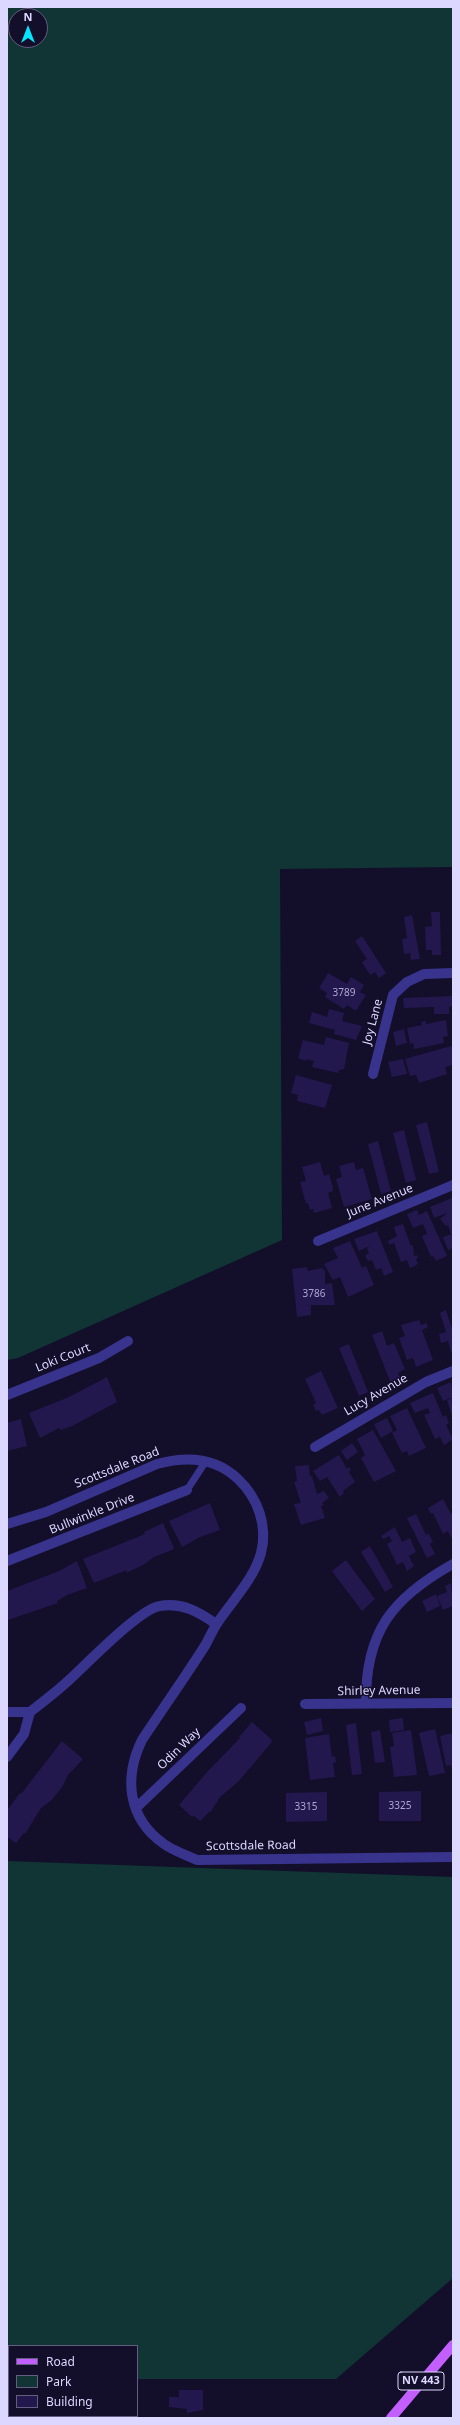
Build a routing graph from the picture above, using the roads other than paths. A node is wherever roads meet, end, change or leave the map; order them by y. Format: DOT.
graph roads {
  1 [pos="453,973"];
  2 [pos="373,1074"];
  3 [pos="453,1185"];
  4 [pos="318,1241"];
  5 [pos="128,1341"];
  6 [pos="453,1371"];
  7 [pos="7,1395"];
  8 [pos="315,1447"];
  9 [pos="206,1461"];
  10 [pos="187,1490"];
  11 [pos="7,1524"];
  12 [pos="7,1561"];
  13 [pos="453,1564"];
  14 [pos="216,1624"];
  15 [pos="453,1703"];
  16 [pos="305,1704"];
  17 [pos="366,1704"];
  18 [pos="241,1708"];
  19 [pos="7,1712"];
  20 [pos="30,1712"];
  21 [pos="7,1757"];
  22 [pos="136,1808"];
  23 [pos="453,1856"];
  24 [pos="453,2345"];
  25 [pos="391,2418"];
  1 -- 2 [label="street, Joy Lane"];
  3 -- 4 [label="street, June Avenue"];
  5 -- 7 [label="street, Loki Court"];
  6 -- 8 [label="street, Lucy Avenue"];
  9 -- 10 [label="lane"];
  9 -- 11 [label="street, Scottsdale Road"];
  9 -- 14 [label="street, Scottsdale Road"];
  10 -- 12 [label="street, Bullwinkle Drive"];
  13 -- 17 [label="street"];
  14 -- 20 [label="street"];
  14 -- 22 [label="street, Scottsdale Road"];
  15 -- 17 [label="street, Shirley Avenue"];
  16 -- 17 [label="street, Shirley Avenue"];
  18 -- 22 [label="street, Odin Way"];
  19 -- 20 [label="street"];
  20 -- 21 [label="street"];
  22 -- 23 [label="street, Scottsdale Road"];
  24 -- 25 [label="main road, NV 443"];
}
